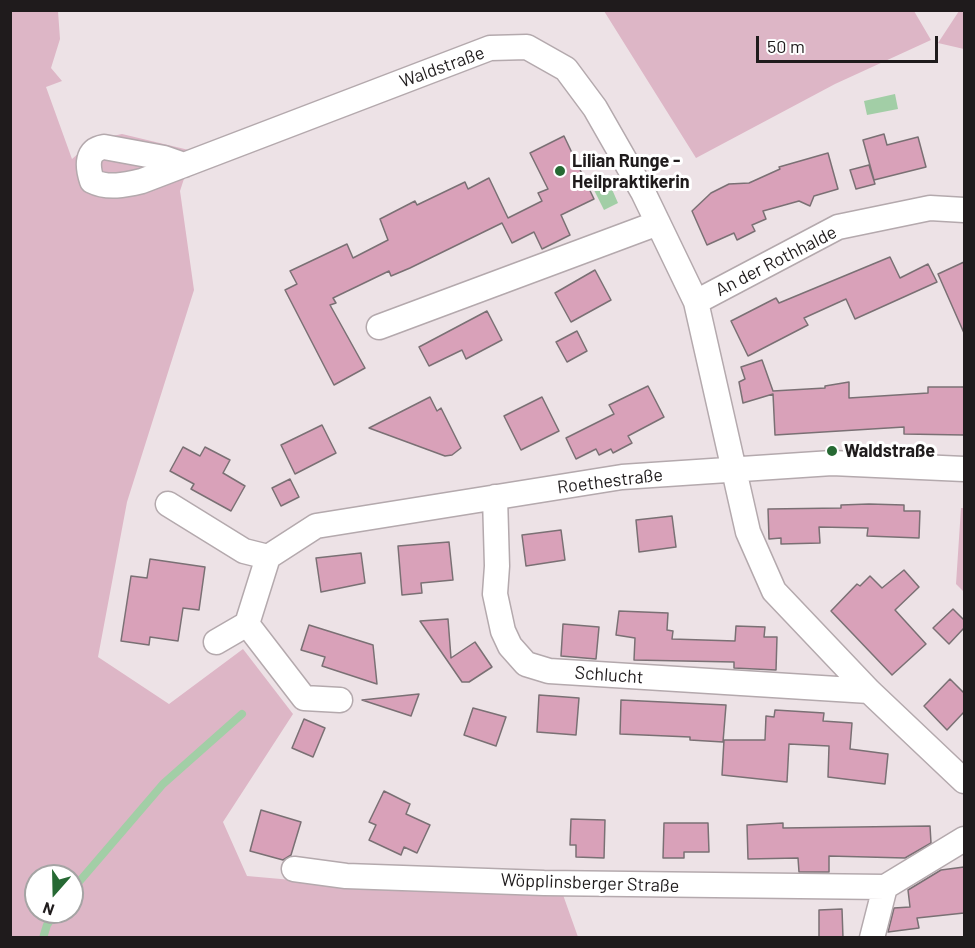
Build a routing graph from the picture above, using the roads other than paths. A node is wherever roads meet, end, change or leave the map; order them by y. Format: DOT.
graph roads {
  1 [pos="184,165"];
  2 [pos="964,210"];
  3 [pos="658,223"];
  4 [pos="696,302"];
  5 [pos="379,327"];
  6 [pos="733,469"];
  7 [pos="964,469"];
  8 [pos="495,497"];
  9 [pos="168,504"];
  10 [pos="268,557"];
  11 [pos="246,624"];
  12 [pos="216,642"];
  13 [pos="869,691"];
  14 [pos="340,700"];
  15 [pos="964,781"];
  16 [pos="964,839"];
  17 [pos="294,870"];
  18 [pos="885,887"];
  19 [pos="872,938"];
  1 -- 3 [label="street, Waldstraße"];
  2 -- 4 [label="street, An der Rothhalde"];
  3 -- 4 [label="street, Waldstraße"];
  3 -- 5 [label="street"];
  4 -- 6 [label="street, Waldstraße"];
  6 -- 7 [label="street, Roethestraße"];
  6 -- 8 [label="street, Roethestraße"];
  6 -- 13 [label="street, Waldstraße"];
  8 -- 10 [label="street, Roethestraße"];
  8 -- 13 [label="street, Schlucht"];
  9 -- 10 [label="street"];
  10 -- 11 [label="street"];
  11 -- 12 [label="street"];
  11 -- 14 [label="street"];
  13 -- 15 [label="street, Waldstraße"];
  16 -- 18 [label="street"];
  17 -- 18 [label="street, Wöpplinsberger Straße"];
  18 -- 19 [label="street"];
}
